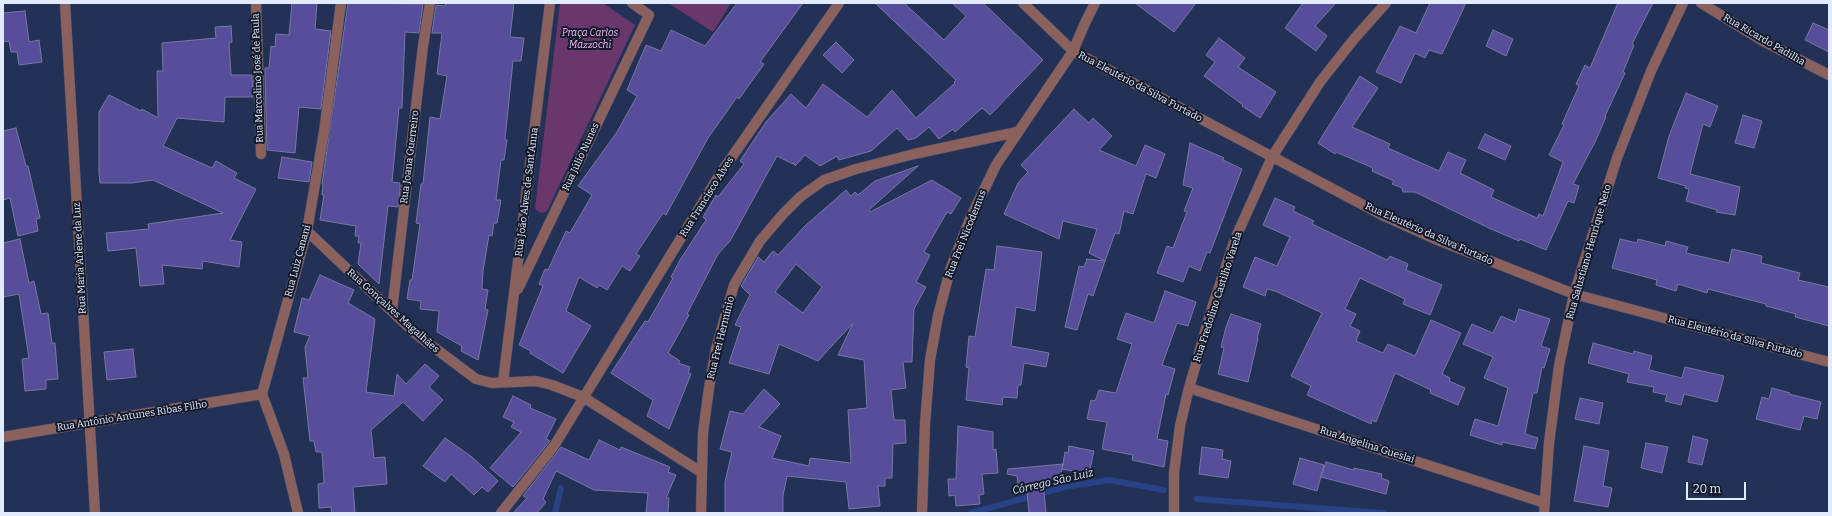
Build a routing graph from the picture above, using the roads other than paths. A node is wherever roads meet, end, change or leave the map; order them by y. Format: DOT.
graph roads {
  1 [pos="65,3"];
  2 [pos="256,3"];
  3 [pos="341,3"];
  4 [pos="430,3"];
  5 [pos="550,3"];
  6 [pos="632,3"];
  7 [pos="839,3"];
  8 [pos="1023,3"];
  9 [pos="1095,3"];
  10 [pos="1386,3"];
  11 [pos="1683,3"];
  12 [pos="1701,3"];
  13 [pos="1073,51"];
  14 [pos="1829,75"];
  15 [pos="1017,132"];
  16 [pos="260,154"];
  17 [pos="1272,157"];
  18 [pos="307,231"];
  19 [pos="1574,294"];
  20 [pos="514,298"];
  21 [pos="392,312"];
  22 [pos="1829,362"];
  23 [pos="504,382"];
  24 [pos="1189,388"];
  25 [pos="262,394"];
  26 [pos="583,397"];
  27 [pos="90,423"];
  28 [pos="3,437"];
  29 [pos="701,472"];
  30 [pos="1544,509"];
  31 [pos="95,513"];
  32 [pos="298,513"];
  33 [pos="501,513"];
  34 [pos="701,513"];
  35 [pos="922,513"];
  36 [pos="1174,513"];
  1 -- 27 [label="street, Rua Maria Arlene da Luz"];
  2 -- 16 [label="street, Rua Marcolino José de Paula"];
  3 -- 18 [label="street, Rua Luiz Canani"];
  4 -- 21 [label="street, Rua Joana Guerreiro"];
  5 -- 20 [label="street, Rua João Alves de Sant'Anna"];
  6 -- 20 [label="street, Rua Júlio Nunes"];
  7 -- 26 [label="street, Rua Francisco Alves"];
  8 -- 13 [label="street, Rua Eleutério da Silva Furtado"];
  9 -- 13 [label="street, Rua Frei Nicodemus"];
  10 -- 17 [label="street, Rua Fredolino Castilho Varela"];
  11 -- 19 [label="street, Rua Salustiano Henrique Neto"];
  12 -- 14 [label="street, Rua Ricardo Padilha"];
  13 -- 15 [label="street, Rua Frei Nicodemus"];
  13 -- 17 [label="street, Rua Eleutério da Silva Furtado"];
  15 -- 29 [label="street, Rua Frei Hermínio"];
  15 -- 35 [label="street, Rua Frei Nicodemus"];
  17 -- 19 [label="street, Rua Eleutério da Silva Furtado"];
  17 -- 24 [label="street, Rua Fredolino Castilho Varela"];
  18 -- 21 [label="street, Rua Gonçalves Magalhães"];
  18 -- 25 [label="street, Rua Luiz Canani"];
  19 -- 22 [label="street, Rua Eleutério da Silva Furtado"];
  19 -- 30 [label="street, Rua Salustiano Henrique Neto"];
  20 -- 23 [label="street, Rua João Alves de Sant'Anna"];
  21 -- 23 [label="street, Rua Gonçalves Magalhães"];
  23 -- 26 [label="street, Rua Gonçalves Magalhães"];
  24 -- 30 [label="street, Rua Angelina Gueslai"];
  24 -- 36 [label="street, Rua Fredolino Castilho Varela"];
  25 -- 27 [label="street, Rua Antônio Antunes Ribas Filho"];
  25 -- 32 [label="street"];
  26 -- 29 [label="street, Rua Gonçalves Magalhães"];
  26 -- 33 [label="street, Rua Francisco Alves"];
  27 -- 28 [label="street, Rua Antônio Antunes Ribas Filho"];
  27 -- 31 [label="street, Rua Maria Arlene da Luz"];
  29 -- 34 [label="street, Rua Frei Hermínio"];
}
